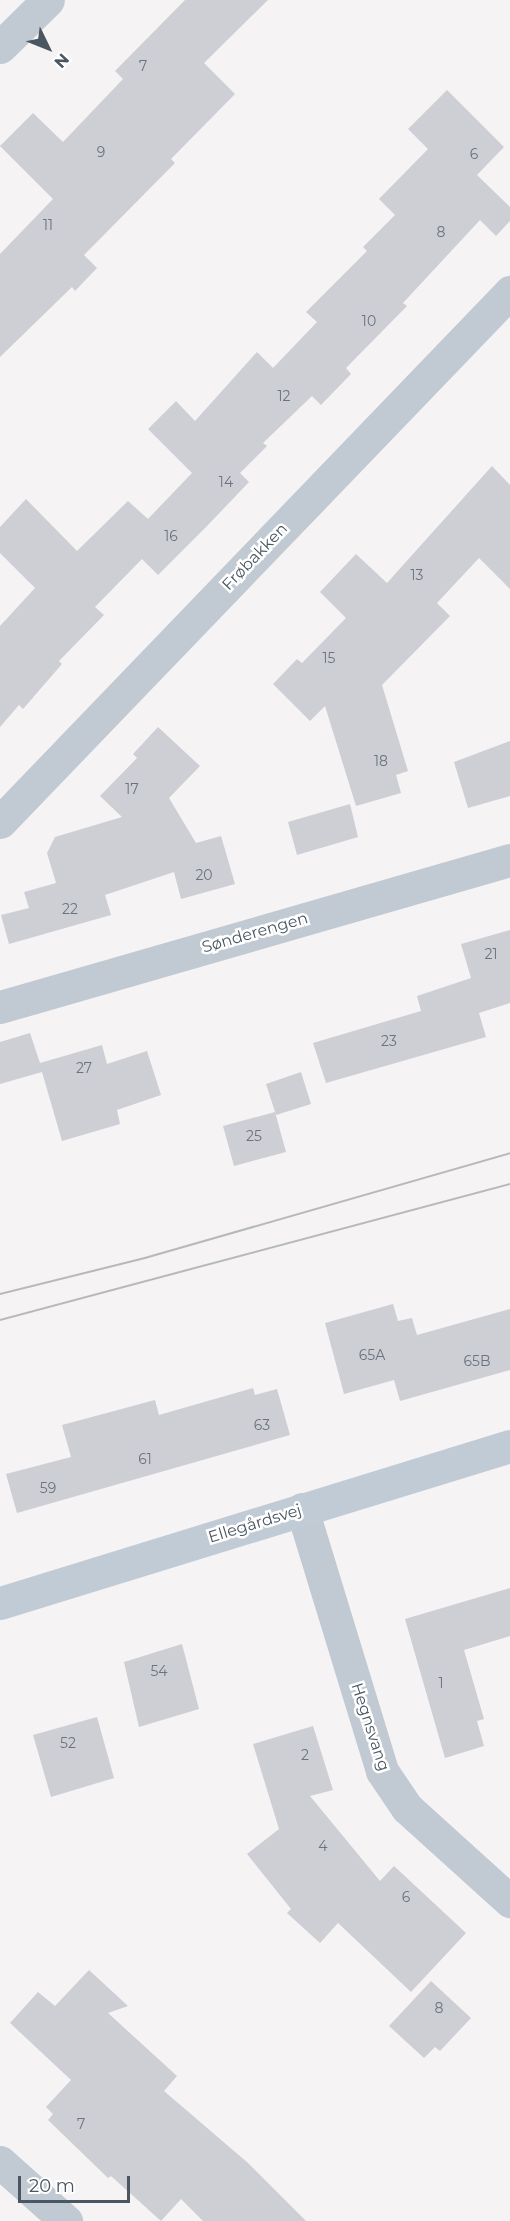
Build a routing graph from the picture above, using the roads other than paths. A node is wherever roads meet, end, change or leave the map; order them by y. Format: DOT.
graph roads {
  1 [pos="48,0"];
  2 [pos="0,48"];
  3 [pos="510,292"];
  4 [pos="0,822"];
  5 [pos="510,860"];
  6 [pos="0,1007"];
  7 [pos="510,1446"];
  8 [pos="302,1509"];
  9 [pos="0,1603"];
  10 [pos="510,1901"];
  11 [pos="0,2162"];
  12 [pos="66,2221"];
  1 -- 2 [label="street"];
  3 -- 4 [label="street, Frøbakken"];
  5 -- 6 [label="street, Sønderengen"];
  7 -- 8 [label="street, Ellegårdsvej"];
  8 -- 9 [label="street, Ellegårdsvej"];
  8 -- 10 [label="street, Hegnsvang"];
  11 -- 12 [label="street"];
}
